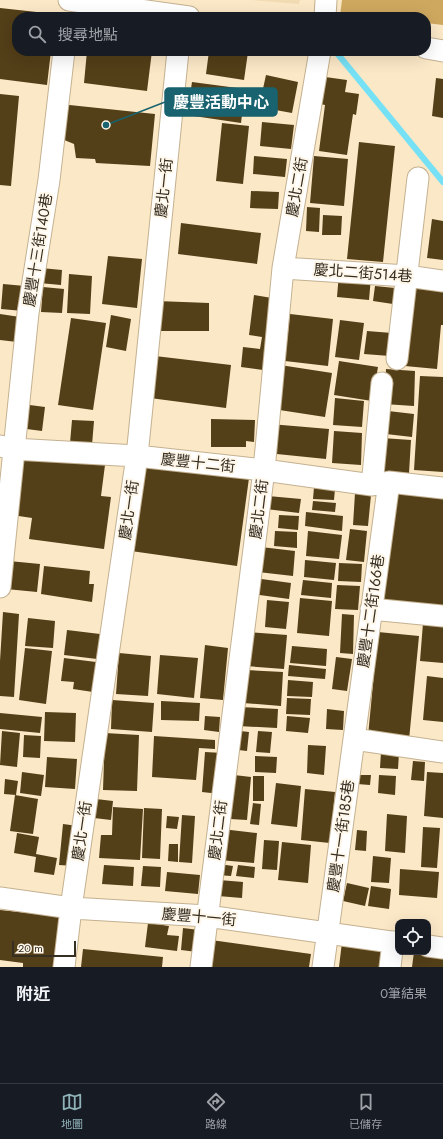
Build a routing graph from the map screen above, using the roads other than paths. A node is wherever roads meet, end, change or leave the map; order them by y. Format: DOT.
graph roads {
  1 [pos="70,0"];
  2 [pos="326,0"];
  3 [pos="69,12"];
  4 [pos="150,12"];
  5 [pos="325,12"];
  6 [pos="431,49"];
  7 [pos="443,51"];
  8 [pos="63,56"];
  9 [pos="177,56"];
  10 [pos="319,56"];
  11 [pos="418,178"];
  12 [pos="283,268"];
  13 [pos="407,276"];
  14 [pos="443,280"];
  15 [pos="397,360"];
  16 [pos="382,384"];
  17 [pos="7,447"];
  18 [pos="137,456"];
  19 [pos="264,470"];
  20 [pos="380,484"];
  21 [pos="443,488"];
  22 [pos="0,587"];
  23 [pos="371,609"];
  24 [pos="443,616"];
  25 [pos="354,739"];
  26 [pos="443,752"];
  27 [pos="0,898"];
  28 [pos="71,908"];
  29 [pos="207,916"];
  30 [pos="328,933"];
  31 [pos="395,942"];
  32 [pos="395,946"];
  33 [pos="431,946"];
  34 [pos="443,948"];
  35 [pos="64,967"];
  36 [pos="201,967"];
  37 [pos="323,967"];
  38 [pos="390,967"];
  1 -- 3 [label="street"];
  1 -- 4 [label="street"];
  2 -- 5 [label="street"];
  6 -- 7 [label="street"];
  8 -- 17 [label="street, 慶豐十三街140巷"];
  9 -- 18 [label="street, 慶北一街"];
  10 -- 12 [label="street, 慶北二街"];
  11 -- 13 [label="street"];
  12 -- 13 [label="street, 慶北二街514巷"];
  12 -- 19 [label="street, 慶北二街"];
  13 -- 14 [label="street, 慶北二街514巷"];
  13 -- 15 [label="street"];
  16 -- 20 [label="street, 慶豐十二街166巷"];
  17 -- 18 [label="street, 慶豐十二街"];
  17 -- 22 [label="street, 慶豐十三街140巷"];
  18 -- 19 [label="street, 慶豐十二街"];
  18 -- 28 [label="street, 慶北一街"];
  19 -- 20 [label="street, 慶豐十二街"];
  19 -- 29 [label="street, 慶北二街"];
  20 -- 21 [label="street, 慶豐十二街"];
  20 -- 23 [label="street, 慶豐十二街166巷"];
  23 -- 24 [label="street"];
  23 -- 25 [label="street, 慶豐十二街166巷"];
  25 -- 26 [label="street"];
  25 -- 30 [label="street, 慶豐十一街185巷"];
  27 -- 28 [label="street, 慶豐十一街"];
  28 -- 29 [label="street, 慶豐十一街"];
  28 -- 35 [label="street, 慶北一街"];
  29 -- 30 [label="street, 慶豐十一街"];
  29 -- 36 [label="street, 慶北二街"];
  30 -- 31 [label="street, 慶豐十一街"];
  30 -- 37 [label="street, 慶豐十一街185巷"];
  32 -- 38 [label="street"];
  33 -- 34 [label="street"];
}
